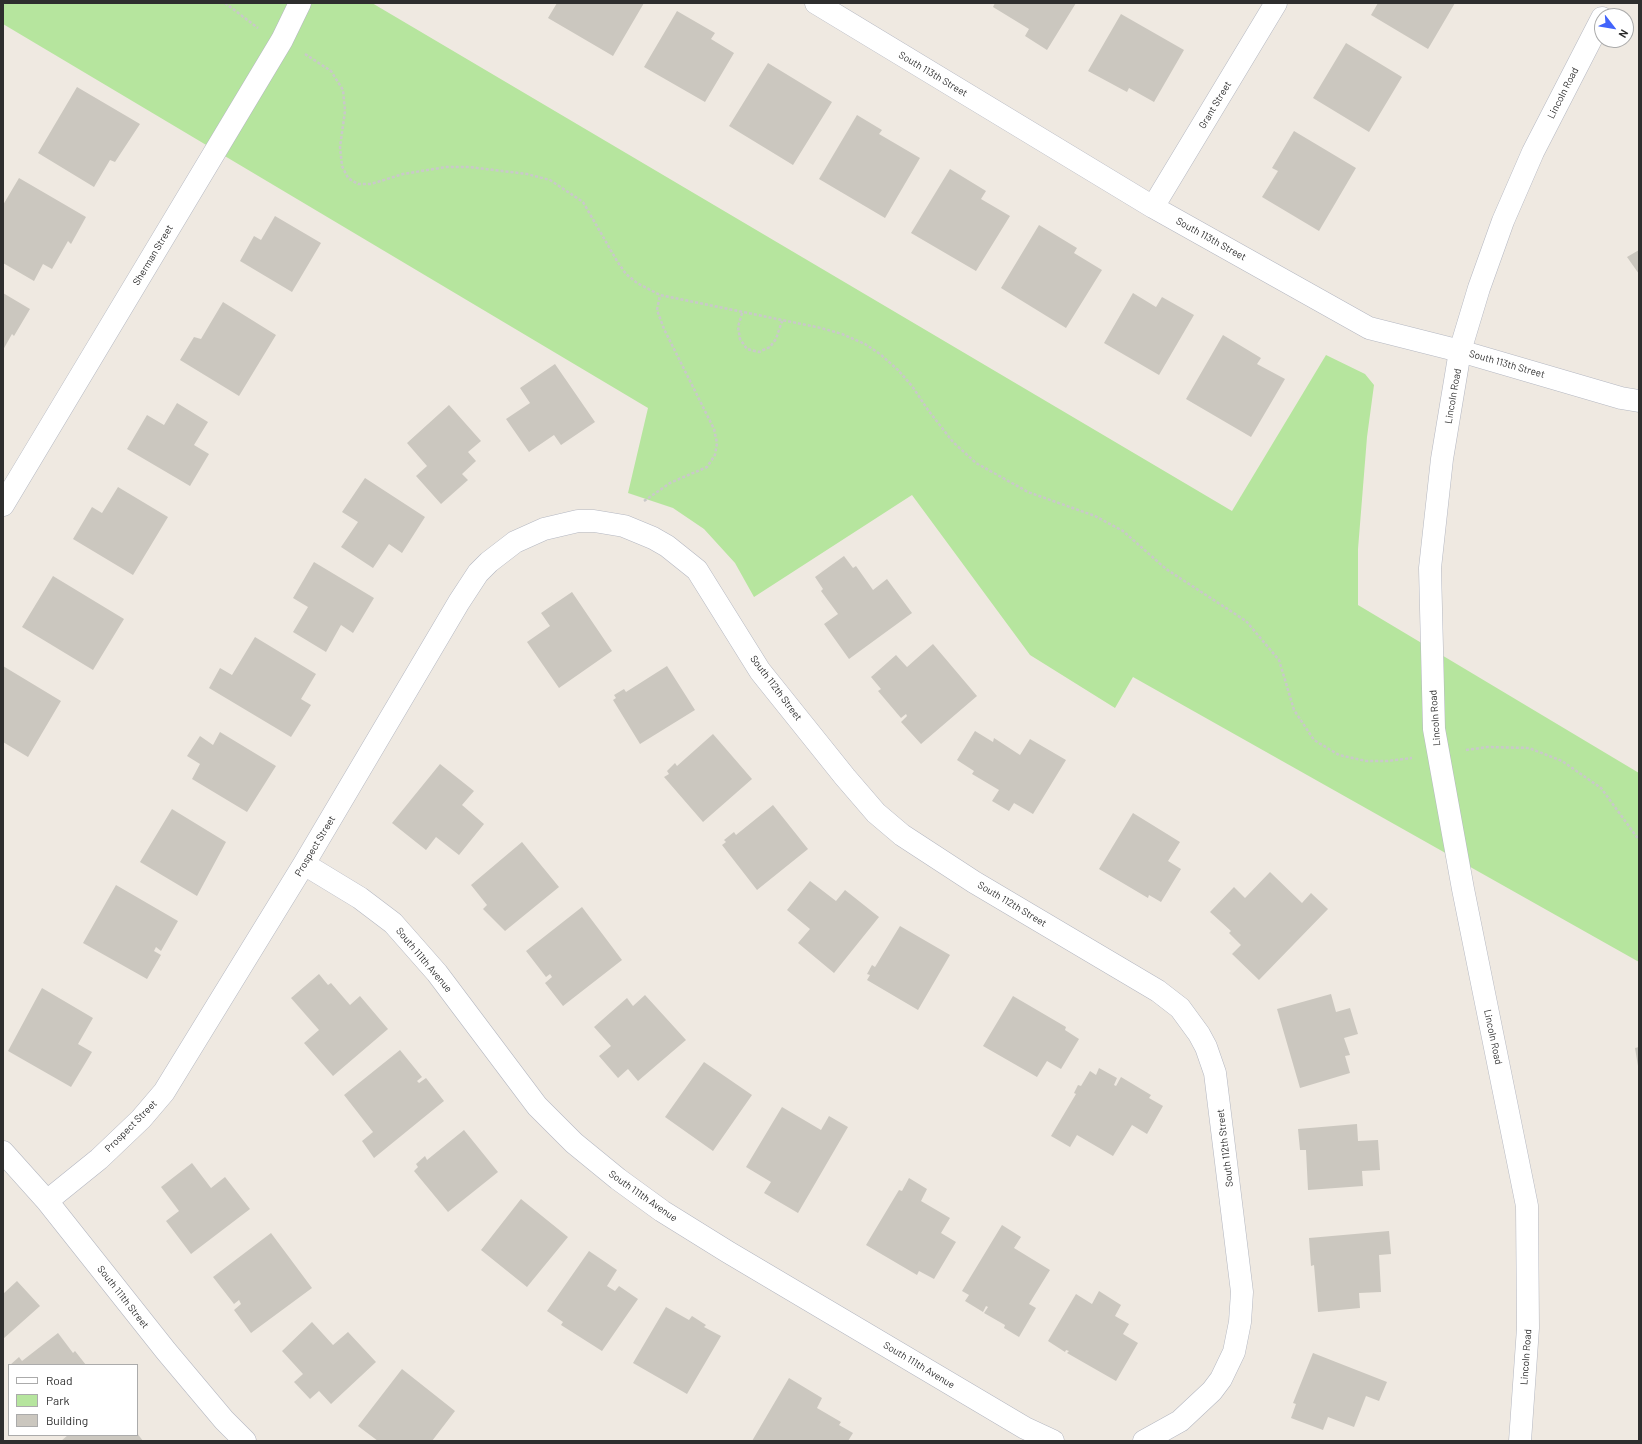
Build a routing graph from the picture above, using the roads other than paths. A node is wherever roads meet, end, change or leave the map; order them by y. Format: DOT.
graph roads {
  1 [pos="300,3"];
  2 [pos="816,3"];
  3 [pos="1276,3"];
  4 [pos="1594,34"];
  5 [pos="1153,207"];
  6 [pos="1460,350"];
  7 [pos="1639,400"];
  8 [pos="3,505"];
  9 [pos="594,520"];
  10 [pos="304,864"];
  11 [pos="3,1152"];
  12 [pos="47,1201"];
  13 [pos="245,1441"];
  14 [pos="1053,1441"];
  15 [pos="1144,1441"];
  16 [pos="1520,1441"];
  1 -- 8 [label="street, Sherman Street"];
  2 -- 5 [label="street, South 113th Street"];
  3 -- 5 [label="street, Grant Street"];
  4 -- 6 [label="street, Lincoln Road"];
  5 -- 6 [label="street, South 113th Street"];
  6 -- 7 [label="street, South 113th Street"];
  6 -- 16 [label="street, Lincoln Road"];
  9 -- 10 [label="street, Prospect Street"];
  9 -- 15 [label="street, South 112th Street"];
  10 -- 12 [label="street, Prospect Street"];
  10 -- 14 [label="street, South 111th Avenue"];
  11 -- 12 [label="street, South 111th Street"];
  12 -- 13 [label="street, South 111th Street"];
}
